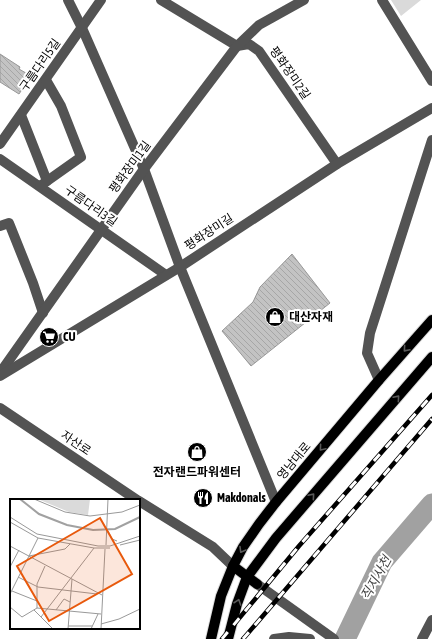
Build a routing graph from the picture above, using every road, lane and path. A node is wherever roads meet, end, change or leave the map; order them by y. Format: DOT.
graph roads {
  1 [pos="68,0"];
  2 [pos="101,0"];
  3 [pos="161,0"];
  4 [pos="304,0"];
  5 [pos="382,0"];
  6 [pos="82,28"];
  7 [pos="237,46"];
  8 [pos="46,80"];
  9 [pos="432,81"];
  10 [pos="432,108"];
  11 [pos="21,115"];
  12 [pos="432,140"];
  13 [pos="0,144"];
  14 [pos="0,158"];
  15 [pos="337,164"];
  16 [pos="144,169"];
  17 [pos="44,184"];
  18 [pos="0,226"];
  19 [pos="101,230"];
  20 [pos="180,267"];
  21 [pos="166,275"];
  22 [pos="42,313"];
  23 [pos="432,320"];
  24 [pos="432,357"];
  25 [pos="0,372"];
  26 [pos="0,376"];
  27 [pos="379,380"];
  28 [pos="0,408"];
  29 [pos="136,499"];
  30 [pos="140,502"];
  31 [pos="276,502"];
  32 [pos="232,566"];
  33 [pos="247,577"];
  34 [pos="257,584"];
  35 [pos="432,620"];
  36 [pos="212,639"];
  37 [pos="228,639"];
  38 [pos="274,639"];
  39 [pos="310,639"];
  40 [pos="334,639"];
  41 [pos="422,639"];
  1 -- 6 [label="street"];
  2 -- 6 [label="street, 구름다리5길"];
  3 -- 7 [label="street, 평화장미2길"];
  4 -- 7 [label="street, 평화장미1길"];
  5 -- 9 [label="street"];
  6 -- 8 [label="street, 구름다리5길"];
  6 -- 16 [label="street"];
  7 -- 15 [label="street, 평화장미2길"];
  7 -- 16 [label="street, 평화장미1길"];
  8 -- 11 [label="street, 구름다리5길"];
  8 -- 17 [label="street"];
  10 -- 15 [label="street, 평화장미길"];
  11 -- 13 [label="street, 구름다리5길"];
  11 -- 17 [label="street"];
  12 -- 27 [label="street"];
  14 -- 17 [label="street, 구름다리3길"];
  15 -- 20 [label="street, 평화장미길"];
  16 -- 19 [label="street, 평화장미1길"];
  16 -- 20 [label="street"];
  17 -- 19 [label="street, 구름다리3길"];
  18 -- 22 [label="street"];
  19 -- 21 [label="street, 구름다리3길"];
  19 -- 22 [label="street, 평화장미1길"];
  20 -- 21 [label="street, 평화장미길"];
  20 -- 31 [label="street"];
  21 -- 26 [label="street, 평화장미길"];
  22 -- 25 [label="street, 평화장미1길"];
  23 -- 27 [label="main road, 영남대로, one-way"];
  33 -- 24 [label="main road, one-way"];
  27 -- 31 [label="main road, 영남대로, one-way"];
  28 -- 29 [label="street, 자산로"];
  30 -- 32 [label="street, 자산로"];
  31 -- 32 [label="main road, 영남대로, one-way"];
  32 -- 33 [label="main road"];
  32 -- 36 [label="main road, 영남대로"];
  33 -- 34 [label="main road"];
  37 -- 33 [label="main road, one-way"];
  34 -- 40 [label="street"];
  35 -- 41 [label="street"];
  38 -- 39 [label="street"];
}
